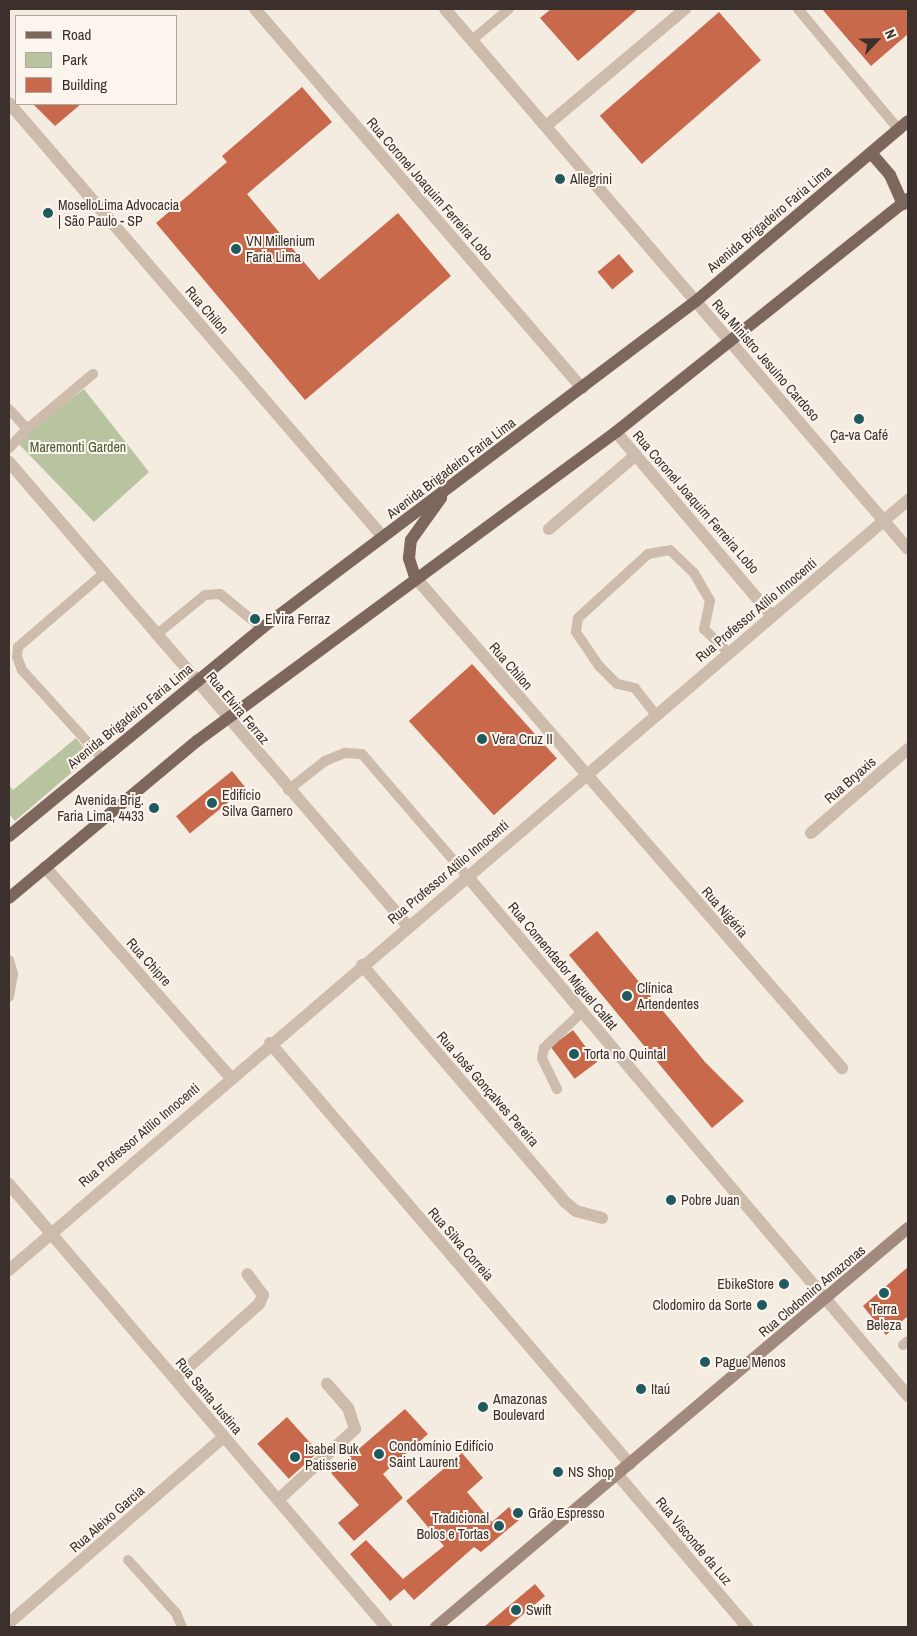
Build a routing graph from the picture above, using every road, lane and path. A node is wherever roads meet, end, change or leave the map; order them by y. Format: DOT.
graph roads {
  1 [pos="255,9"];
  2 [pos="445,9"];
  3 [pos="509,9"];
  4 [pos="686,9"];
  5 [pos="798,9"];
  6 [pos="472,40"];
  7 [pos="9,103"];
  8 [pos="546,126"];
  9 [pos="904,126"];
  10 [pos="871,152"];
  11 [pos="905,202"];
  12 [pos="696,300"];
  13 [pos="732,343"];
  14 [pos="93,374"];
  15 [pos="582,388"];
  16 [pos="9,409"];
  17 [pos="27,429"];
  18 [pos="616,432"];
  19 [pos="9,448"];
  20 [pos="636,455"];
  21 [pos="11,468"];
  22 [pos="446,490"];
  23 [pos="908,500"];
  24 [pos="884,520"];
  25 [pos="549,529"];
  26 [pos="383,537"];
  27 [pos="908,549"];
  28 [pos="104,574"];
  29 [pos="414,577"];
  30 [pos="772,616"];
  31 [pos="262,628"];
  32 [pos="156,636"];
  33 [pos="729,652"];
  34 [pos="196,682"];
  35 [pos="656,716"];
  36 [pos="227,718"];
  37 [pos="908,750"];
  38 [pos="102,758"];
  39 [pos="585,775"];
  40 [pos="288,790"];
  41 [pos="11,830"];
  42 [pos="811,833"];
  43 [pos="45,868"];
  44 [pos="467,876"];
  45 [pos="9,898"];
  46 [pos="408,926"];
  47 [pos="9,960"];
  48 [pos="362,965"];
  49 [pos="9,997"];
  50 [pos="582,1012"];
  51 [pos="270,1043"];
  52 [pos="842,1068"];
  53 [pos="230,1077"];
  54 [pos="557,1089"];
  55 [pos="9,1184"];
  56 [pos="602,1218"];
  57 [pos="908,1228"];
  58 [pos="49,1231"];
  59 [pos="9,1270"];
  60 [pos="247,1274"];
  61 [pos="825,1300"];
  62 [pos="175,1380"];
  63 [pos="327,1384"];
  64 [pos="908,1396"];
  65 [pos="224,1437"];
  66 [pos="630,1464"];
  67 [pos="617,1474"];
  68 [pos="278,1500"];
  69 [pos="128,1560"];
  70 [pos="9,1623"];
  71 [pos="182,1627"];
  72 [pos="386,1627"];
  73 [pos="436,1627"];
  74 [pos="747,1627"];
  1 -- 15 [label="street, Rua Coronel Joaquim Ferreira Lobo"];
  2 -- 6 [label="street, Rua Ministro Jesuíno Cardoso"];
  3 -- 6 [label="lane"];
  4 -- 8 [label="street"];
  5 -- 9 [label="lane"];
  6 -- 8 [label="street, Rua Ministro Jesuíno Cardoso"];
  7 -- 26 [label="street, Rua Chilon"];
  8 -- 12 [label="street, Rua Ministro Jesuíno Cardoso"];
  9 -- 10 [label="main road, Avenida Brigadeiro Faria Lima"];
  10 -- 11 [label="main road"];
  10 -- 12 [label="main road, Avenida Brigadeiro Faria Lima"];
  11 -- 13 [label="main road"];
  12 -- 13 [label="street, Rua Ministro Jesuíno Cardoso"];
  12 -- 15 [label="main road, Avenida Brigadeiro Faria Lima"];
  13 -- 18 [label="main road"];
  13 -- 24 [label="street, Rua Ministro Jesuíno Cardoso"];
  14 -- 17 [label="lane"];
  15 -- 22 [label="main road, Avenida Brigadeiro Faria Lima"];
  16 -- 17 [label="lane"];
  17 -- 19 [label="lane"];
  18 -- 20 [label="street, Rua Coronel Joaquim Ferreira Lobo"];
  18 -- 29 [label="main road"];
  20 -- 25 [label="street"];
  20 -- 30 [label="street, Rua Coronel Joaquim Ferreira Lobo"];
  21 -- 28 [label="street, Rua Elvira Ferraz"];
  22 -- 26 [label="main road, Avenida Brigadeiro Faria Lima"];
  22 -- 29 [label="main road"];
  23 -- 24 [label="street, Rua Professor Atílio Innocenti"];
  24 -- 27 [label="street, Rua Ministro Jesuíno Cardoso"];
  24 -- 30 [label="street, Rua Professor Atílio Innocenti"];
  26 -- 31 [label="main road, Avenida Brigadeiro Faria Lima"];
  28 -- 32 [label="street, Rua Elvira Ferraz"];
  28 -- 38 [label="lane"];
  29 -- 36 [label="main road"];
  29 -- 39 [label="street, Rua Chilon"];
  30 -- 33 [label="street, Rua Professor Atílio Innocenti"];
  31 -- 32 [label="lane"];
  31 -- 34 [label="main road, Avenida Brigadeiro Faria Lima"];
  32 -- 34 [label="street, Rua Elvira Ferraz"];
  33 -- 35 [label="street, Rua Professor Atílio Innocenti"];
  33 -- 35 [label="lane"];
  34 -- 36 [label="street, Rua Elvira Ferraz"];
  34 -- 38 [label="main road, Avenida Brigadeiro Faria Lima"];
  35 -- 39 [label="street, Rua Professor Atílio Innocenti"];
  36 -- 40 [label="street, Rua Elvira Ferraz"];
  36 -- 43 [label="main road"];
  37 -- 42 [label="street, Rua Bryaxis"];
  38 -- 41 [label="main road, Avenida Brigadeiro Faria Lima"];
  39 -- 44 [label="street, Rua Professor Atílio Innocenti"];
  39 -- 52 [label="street, Rua Nigéria"];
  40 -- 44 [label="lane"];
  40 -- 46 [label="street, Rua Elvira Ferraz"];
  43 -- 45 [label="main road"];
  43 -- 53 [label="street, Rua Chipre"];
  44 -- 46 [label="street, Rua Professor Atílio Innocenti"];
  44 -- 50 [label="street, Rua Comendador Miguel Calfat"];
  46 -- 48 [label="street, Rua Professor Atílio Innocenti"];
  47 -- 49 [label="lane"];
  48 -- 51 [label="street, Rua Professor Atílio Innocenti"];
  48 -- 56 [label="street, Rua José Gonçalves Pereira"];
  50 -- 54 [label="lane"];
  50 -- 61 [label="street, Rua Comendador Miguel Calfat"];
  51 -- 53 [label="street, Rua Professor Atílio Innocenti"];
  51 -- 66 [label="street, Rua Silva Correia"];
  53 -- 58 [label="street, Rua Professor Atílio Innocenti"];
  55 -- 58 [label="street, Rua Santa Justina"];
  57 -- 61 [label="street, Rua Clodomiro Amazonas"];
  58 -- 59 [label="street, Rua Professor Atílio Innocenti"];
  58 -- 62 [label="street, Rua Santa Justina"];
  60 -- 62 [label="street"];
  61 -- 64 [label="street, Rua Comendador Miguel Calfat"];
  61 -- 66 [label="street, Rua Clodomiro Amazonas"];
  62 -- 65 [label="street, Rua Santa Justina"];
  63 -- 68 [label="street"];
  65 -- 68 [label="street, Rua Santa Justina"];
  65 -- 70 [label="street, Rua Aleixo Garcia"];
  66 -- 67 [label="street, Rua Clodomiro Amazonas"];
  67 -- 73 [label="street, Rua Clodomiro Amazonas"];
  67 -- 74 [label="street, Rua Visconde da Luz"];
  68 -- 72 [label="street, Rua Santa Justina"];
  69 -- 71 [label="lane"];
}
